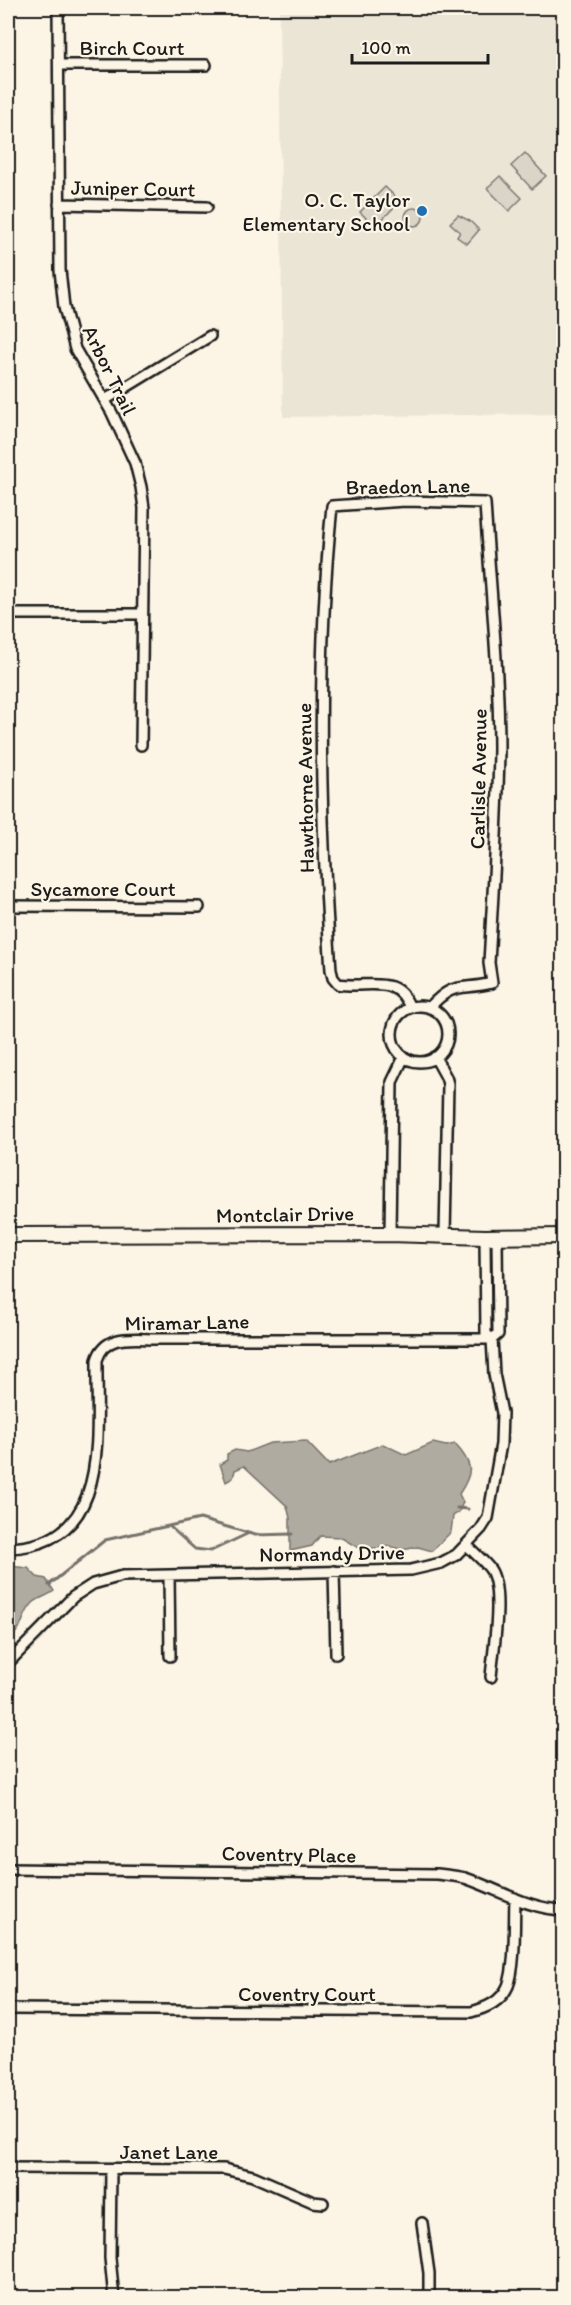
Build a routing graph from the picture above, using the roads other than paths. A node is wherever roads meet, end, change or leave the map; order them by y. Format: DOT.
graph roads {
  1 [pos="58,8"];
  2 [pos="59,65"];
  3 [pos="206,65"];
  4 [pos="59,204"];
  5 [pos="207,207"];
  6 [pos="210,336"];
  7 [pos="105,400"];
  8 [pos="485,503"];
  9 [pos="332,506"];
  10 [pos="8,614"];
  11 [pos="141,614"];
  12 [pos="141,745"];
  13 [pos="8,906"];
  14 [pos="199,907"];
  15 [pos="410,1008"];
  16 [pos="429,1008"];
  17 [pos="404,1057"];
  18 [pos="435,1057"];
  19 [pos="390,1234"];
  20 [pos="8,1235"];
  21 [pos="445,1235"];
  22 [pos="564,1236"];
  23 [pos="491,1237"];
  24 [pos="489,1337"];
  25 [pos="467,1545"];
  26 [pos="8,1548"];
  27 [pos="334,1571"];
  28 [pos="169,1575"];
  29 [pos="336,1654"];
  30 [pos="170,1656"];
  31 [pos="8,1663"];
  32 [pos="491,1677"];
  33 [pos="8,1869"];
  34 [pos="515,1898"];
  35 [pos="564,1910"];
  36 [pos="8,2009"];
  37 [pos="8,2168"];
  38 [pos="111,2169"];
  39 [pos="323,2203"];
  40 [pos="422,2223"];
  41 [pos="114,2298"];
  42 [pos="429,2298"];
  1 -- 2 [label="street, Arbor Trail"];
  2 -- 3 [label="street, Birch Court"];
  2 -- 4 [label="street, Arbor Trail"];
  4 -- 5 [label="street, Juniper Court"];
  4 -- 7 [label="street, Arbor Trail"];
  6 -- 7 [label="street"];
  7 -- 11 [label="street, Arbor Trail"];
  8 -- 9 [label="street, Braedon Lane"];
  8 -- 16 [label="street, Carlisle Avenue"];
  9 -- 15 [label="street, Hawthorne Avenue"];
  10 -- 11 [label="street"];
  11 -- 12 [label="street, Arbor Trail"];
  13 -- 14 [label="street, Sycamore Court"];
  15 -- 16 [label="street"];
  15 -- 17 [label="street"];
  16 -- 18 [label="street"];
  17 -- 18 [label="street"];
  17 -- 19 [label="street"];
  18 -- 21 [label="street"];
  19 -- 20 [label="street, Montclair Drive"];
  19 -- 21 [label="street, Montclair Drive"];
  21 -- 23 [label="street, Montclair Drive"];
  22 -- 23 [label="street, Montclair Drive"];
  23 -- 24 [label="street, Normandy Drive"];
  24 -- 25 [label="street, Normandy Drive"];
  24 -- 26 [label="street, Miramar Lane"];
  25 -- 27 [label="street, Normandy Drive"];
  25 -- 32 [label="street"];
  27 -- 28 [label="street, Normandy Drive"];
  27 -- 29 [label="street"];
  28 -- 30 [label="street"];
  28 -- 31 [label="street, Normandy Drive"];
  33 -- 34 [label="street, Coventry Place"];
  34 -- 35 [label="street, Coventry Place"];
  34 -- 36 [label="street, Coventry Court"];
  37 -- 38 [label="street, Janet Lane"];
  38 -- 39 [label="street, Janet Lane"];
  38 -- 41 [label="street"];
  40 -- 42 [label="street"];
}
